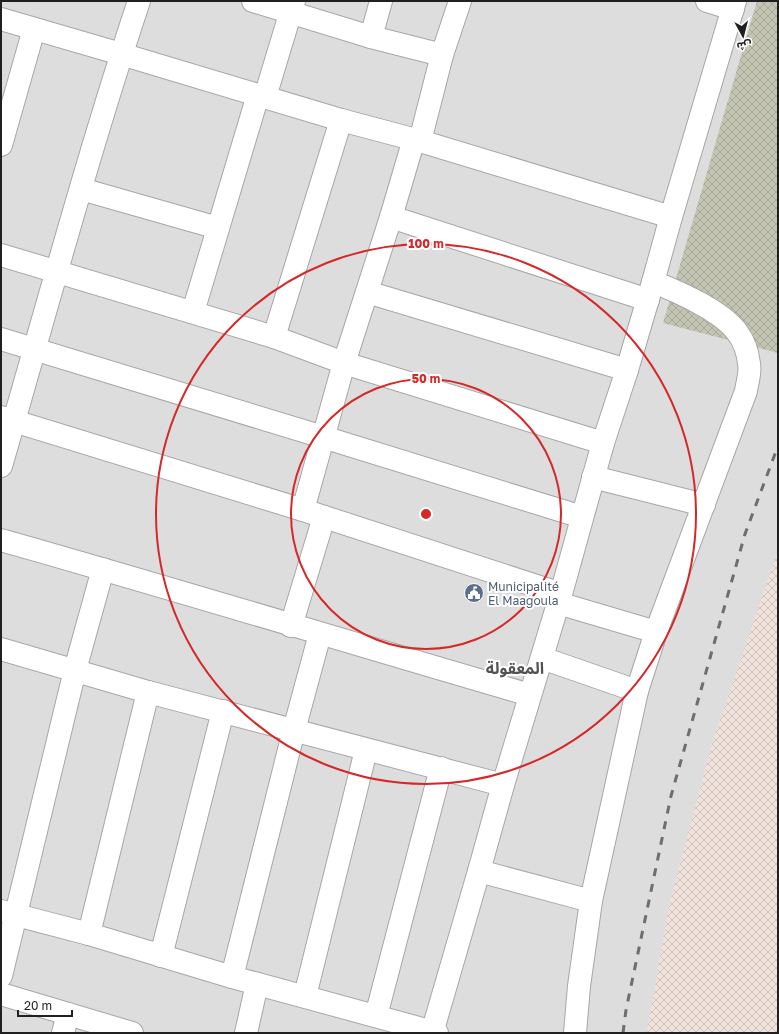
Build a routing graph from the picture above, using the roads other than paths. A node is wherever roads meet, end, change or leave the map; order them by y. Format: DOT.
graph roads {
  1 [pos="139,1"];
  2 [pos="253,1"];
  3 [pos="381,1"];
  4 [pos="460,1"];
  5 [pos="707,1"];
  6 [pos="734,5"];
  7 [pos="292,7"];
  8 [pos="1,19"];
  9 [pos="34,29"];
  10 [pos="371,37"];
  11 [pos="121,54"];
  12 [pos="442,55"];
  13 [pos="261,96"];
  14 [pos="341,120"];
  15 [pos="417,140"];
  16 [pos="1,145"];
  17 [pos="81,188"];
  18 [pos="391,217"];
  19 [pos="671,217"];
  20 [pos="218,228"];
  21 [pos="1,255"];
  22 [pos="56,272"];
  23 [pos="650,291"];
  24 [pos="367,292"];
  25 [pos="193,312"];
  26 [pos="274,337"];
  27 [pos="1,340"];
  28 [pos="34,350"];
  29 [pos="344,363"];
  30 [pos="627,370"];
  31 [pos="8,419"];
  32 [pos="323,437"];
  33 [pos="603,443"];
  34 [pos="1,466"];
  35 [pos="593,478"];
  36 [pos="704,505"];
  37 [pos="303,510"];
  38 [pos="324,517"];
  39 [pos="582,517"];
  40 [pos="1,540"];
  41 [pos="103,569"];
  42 [pos="559,598"];
  43 [pos="291,626"];
  44 [pos="656,632"];
  45 [pos="320,634"];
  46 [pos="3,656"];
  47 [pos="542,658"];
  48 [pos="75,670"];
  49 [pos="637,691"];
  50 [pos="148,692"];
  51 [pos="530,695"];
  52 [pos="223,712"];
  53 [pos="294,730"];
  54 [pos="366,750"];
  55 [pos="441,768"];
  56 [pos="503,785"];
  57 [pos="479,871"];
  58 [pos="591,901"];
  59 [pos="8,913"];
  60 [pos="89,934"];
  61 [pos="161,956"];
  62 [pos="1,976"];
  63 [pos="232,977"];
  64 [pos="257,984"];
  65 [pos="1,994"];
  66 [pos="305,996"];
  67 [pos="376,1016"];
  68 [pos="66,1024"];
  69 [pos="132,1033"];
  70 [pos="246,1033"];
  71 [pos="434,1033"];
  72 [pos="575,1033"];
  1 -- 11 [label="street"];
  2 -- 7 [label="street"];
  3 -- 10 [label="street"];
  4 -- 12 [label="street"];
  5 -- 6 [label="street"];
  6 -- 19 [label="street"];
  7 -- 10 [label="street"];
  7 -- 13 [label="street"];
  8 -- 9 [label="street"];
  9 -- 11 [label="street"];
  9 -- 16 [label="street"];
  10 -- 12 [label="street"];
  11 -- 13 [label="street"];
  11 -- 17 [label="street"];
  12 -- 15 [label="street"];
  13 -- 14 [label="street"];
  13 -- 20 [label="street"];
  14 -- 15 [label="street"];
  14 -- 26 [label="street"];
  15 -- 18 [label="street"];
  15 -- 19 [label="street"];
  17 -- 20 [label="street"];
  17 -- 22 [label="street"];
  18 -- 23 [label="street"];
  18 -- 24 [label="street"];
  19 -- 23 [label="street"];
  20 -- 25 [label="street"];
  21 -- 22 [label="street"];
  22 -- 25 [label="street"];
  22 -- 28 [label="street"];
  23 -- 30 [label="street"];
  23 -- 36 [label="street"];
  24 -- 29 [label="street"];
  24 -- 30 [label="street"];
  25 -- 26 [label="street"];
  26 -- 29 [label="street"];
  27 -- 28 [label="street"];
  28 -- 31 [label="street"];
  28 -- 32 [label="street"];
  29 -- 32 [label="street"];
  29 -- 33 [label="street"];
  30 -- 33 [label="street"];
  31 -- 34 [label="street"];
  31 -- 37 [label="street"];
  32 -- 37 [label="street"];
  32 -- 39 [label="street"];
  33 -- 35 [label="street"];
  35 -- 36 [label="street"];
  35 -- 39 [label="street"];
  36 -- 44 [label="street"];
  37 -- 38 [label="street"];
  38 -- 42 [label="street"];
  38 -- 43 [label="street"];
  39 -- 42 [label="street"];
  40 -- 41 [label="street"];
  41 -- 43 [label="street"];
  41 -- 48 [label="street"];
  42 -- 44 [label="street"];
  42 -- 47 [label="street"];
  43 -- 45 [label="street"];
  44 -- 49 [label="street"];
  45 -- 51 [label="street"];
  45 -- 53 [label="street"];
  46 -- 48 [label="street"];
  47 -- 49 [label="street"];
  47 -- 51 [label="street"];
  48 -- 50 [label="street"];
  48 -- 59 [label="street"];
  49 -- 58 [label="street"];
  50 -- 52 [label="street"];
  50 -- 60 [label="street"];
  51 -- 56 [label="street"];
  52 -- 53 [label="street"];
  52 -- 61 [label="street"];
  53 -- 54 [label="street"];
  53 -- 63 [label="street"];
  54 -- 55 [label="street"];
  54 -- 66 [label="street"];
  55 -- 56 [label="street"];
  55 -- 67 [label="street"];
  56 -- 57 [label="street"];
  57 -- 58 [label="street"];
  57 -- 71 [label="street"];
  58 -- 72 [label="street"];
  59 -- 60 [label="street"];
  59 -- 62 [label="street"];
  60 -- 61 [label="street"];
  61 -- 63 [label="street"];
  63 -- 64 [label="street"];
  64 -- 66 [label="street"];
  64 -- 70 [label="street"];
  65 -- 68 [label="street"];
  66 -- 67 [label="street"];
  67 -- 71 [label="street"];
  68 -- 69 [label="street"];
}
